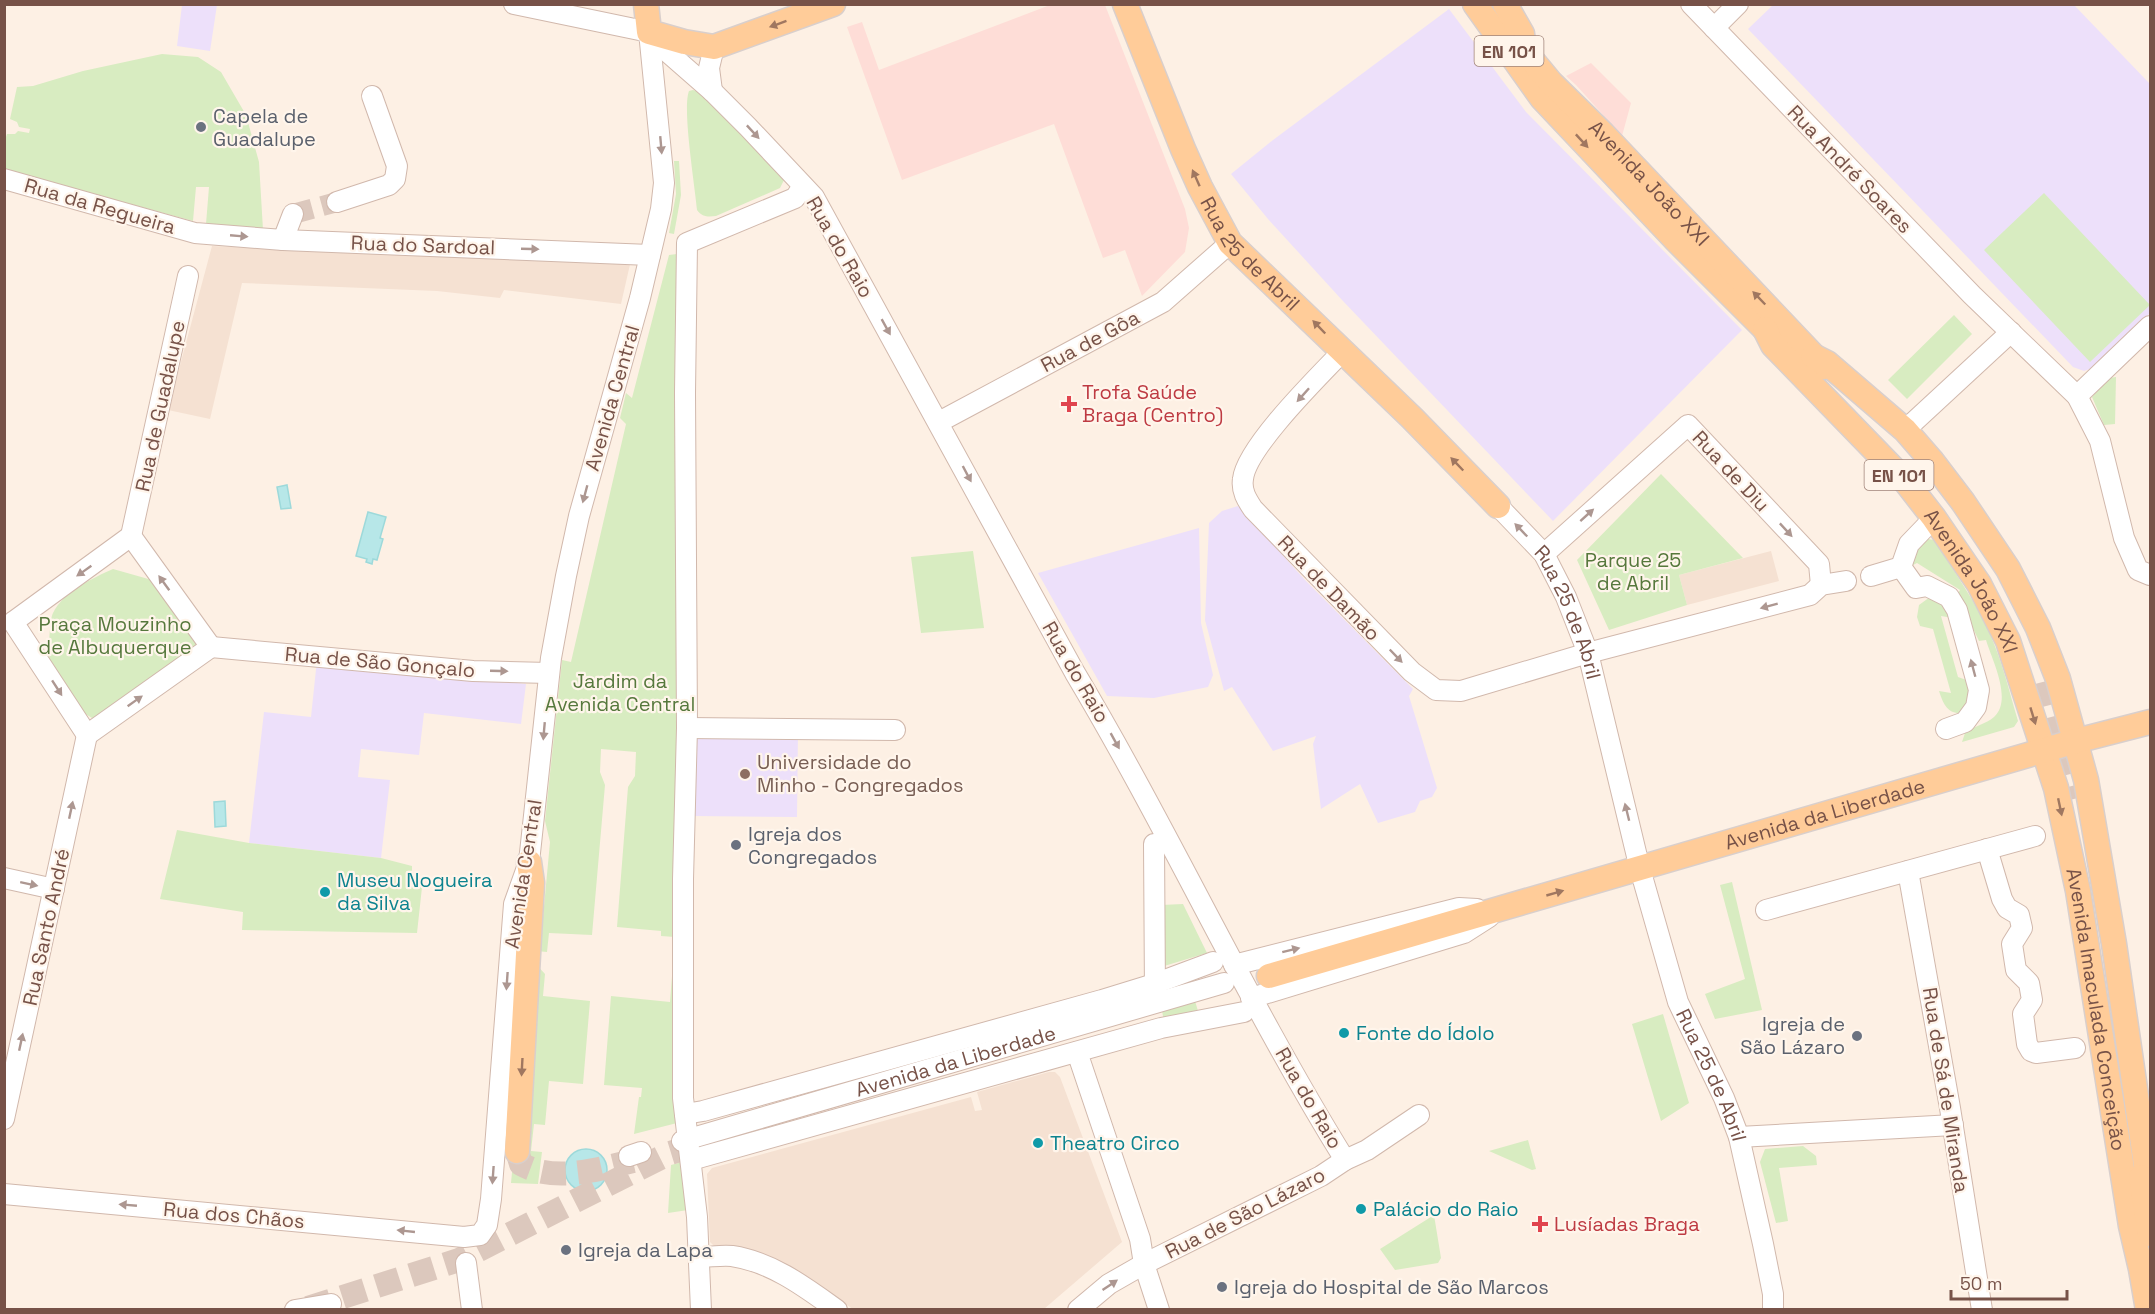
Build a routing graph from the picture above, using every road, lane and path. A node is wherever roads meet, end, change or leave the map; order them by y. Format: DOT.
graph roads {
  1 [pos="514,4"];
  2 [pos="646,4"];
  3 [pos="833,4"];
  4 [pos="1125,4"];
  5 [pos="1460,4"];
  6 [pos="1475,4"];
  7 [pos="1490,4"];
  8 [pos="1505,4"];
  9 [pos="1691,4"];
  10 [pos="1738,4"];
  11 [pos="1714,28"];
  12 [pos="649,32"];
  13 [pos="714,47"];
  14 [pos="1524,50"];
  15 [pos="681,63"];
  16 [pos="655,86"];
  17 [pos="712,91"];
  18 [pos="372,96"];
  19 [pos="1542,98"];
  20 [pos="4,179"];
  21 [pos="799,192"];
  22 [pos="337,202"];
  23 [pos="294,214"];
  24 [pos="195,233"];
  25 [pos="283,240"];
  26 [pos="1230,243"];
  27 [pos="650,255"];
  28 [pos="188,276"];
  29 [pos="2151,326"];
  30 [pos="1765,329"];
  31 [pos="2010,332"];
  32 [pos="1342,351"];
  33 [pos="1813,356"];
  34 [pos="2077,396"];
  35 [pos="939,422"];
  36 [pos="1905,430"];
  37 [pos="1498,506"];
  38 [pos="1934,518"];
  39 [pos="131,536"];
  40 [pos="1544,554"];
  41 [pos="1902,567"];
  42 [pos="2151,575"];
  43 [pos="1871,576"];
  44 [pos="1846,581"];
  45 [pos="1821,585"];
  46 [pos="9,622"];
  47 [pos="211,648"];
  48 [pos="1588,653"];
  49 [pos="549,673"];
  50 [pos="2151,722"];
  51 [pos="687,728"];
  52 [pos="1946,729"];
  53 [pos="895,730"];
  54 [pos="87,735"];
  55 [pos="2076,741"];
  56 [pos="2045,751"];
  57 [pos="2035,836"];
  58 [pos="1154,844"];
  59 [pos="1987,849"];
  60 [pos="529,862"];
  61 [pos="1640,869"];
  62 [pos="1908,871"];
  63 [pos="4,879"];
  64 [pos="54,889"];
  65 [pos="1499,910"];
  66 [pos="1766,910"];
  67 [pos="1213,962"];
  68 [pos="1234,964"];
  69 [pos="1269,976"];
  70 [pos="1224,983"];
  71 [pos="1155,994"];
  72 [pos="1248,1005"];
  73 [pos="1104,1009"];
  74 [pos="1055,1023"];
  75 [pos="1161,1028"];
  76 [pos="1000,1039"];
  77 [pos="1112,1042"];
  78 [pos="2075,1047"];
  79 [pos="949,1053"];
  80 [pos="1071,1054"];
  81 [pos="895,1058"];
  82 [pos="1008,1071"];
  83 [pos="845,1072"];
  84 [pos="902,1077"];
  85 [pos="796,1085"];
  86 [pos="958,1085"];
  87 [pos="852,1091"];
  88 [pos="748,1099"];
  89 [pos="908,1099"];
  90 [pos="802,1106"];
  91 [pos="858,1113"];
  92 [pos="685,1114"];
  93 [pos="1419,1115"];
  94 [pos="4,1119"];
  95 [pos="753,1119"];
  96 [pos="1953,1125"];
  97 [pos="806,1128"];
  98 [pos="1739,1137"];
  99 [pos="685,1140"];
  100 [pos="758,1142"];
  101 [pos="517,1151"];
  102 [pos="691,1160"];
  103 [pos="1345,1160"];
  104 [pos="2151,1192"];
  105 [pos="4,1194"];
  106 [pos="2151,1234"];
  107 [pos="464,1237"];
  108 [pos="699,1257"];
  109 [pos="465,1263"];
  110 [pos="1144,1264"];
  111 [pos="2141,1269"];
  112 [pos="331,1304"];
  113 [pos="295,1310"];
  114 [pos="472,1310"];
  115 [pos="701,1310"];
  116 [pos="837,1310"];
  117 [pos="1078,1310"];
  118 [pos="1159,1310"];
  119 [pos="1773,1310"];
  120 [pos="1982,1310"];
  121 [pos="2148,1310"];
  1 -- 12 [label="street"];
  2 -- 12 [label="main road"];
  3 -- 13 [label="main road, one-way"];
  26 -- 4 [label="main road, Rua 25 de Abril, one-way"];
  5 -- 19 [label="main road"];
  6 -- 19 [label="main road, Avenida João XXI / EN 101"];
  7 -- 14 [label="main road, Avenida João XXI / EN 101"];
  8 -- 14 [label="main road"];
  9 -- 11 [label="street, Rua André Soares"];
  10 -- 11 [label="street"];
  11 -- 31 [label="street, Rua André Soares"];
  12 -- 13 [label="main road"];
  12 -- 15 [label="street, Rua do Raio"];
  12 -- 16 [label="street, Avenida Central"];
  13 -- 15 [label="street"];
  13 -- 17 [label="street"];
  33 -- 14 [label="main road, Avenida João XXI / EN 101, one-way"];
  15 -- 16 [label="street"];
  15 -- 17 [label="street, Rua do Raio"];
  16 -- 27 [label="street, Avenida Central, one-way"];
  17 -- 21 [label="street, Rua do Raio, one-way"];
  18 -- 22 [label="street"];
  19 -- 30 [label="main road, Avenida João XXI / EN 101, one-way"];
  20 -- 24 [label="street, Rua da Regueira"];
  21 -- 35 [label="street, Rua do Raio, one-way"];
  21 -- 51 [label="street"];
  23 -- 25 [label="street"];
  24 -- 25 [label="street, Rua do Sardoal, one-way"];
  25 -- 27 [label="street, Rua do Sardoal, one-way"];
  32 -- 26 [label="main road, Rua 25 de Abril, one-way"];
  26 -- 35 [label="street, Rua de Gôa"];
  27 -- 49 [label="street, Avenida Central, one-way"];
  28 -- 39 [label="street, Rua de Guadalupe"];
  29 -- 34 [label="street"];
  30 -- 33 [label="main road, Avenida João XXI"];
  30 -- 38 [label="main road, Avenida João XXI / EN 101"];
  31 -- 34 [label="street, Rua André Soares"];
  31 -- 36 [label="street"];
  37 -- 32 [label="main road, Rua 25 de Abril, one-way"];
  32 -- 48 [label="street, Rua de Damão, one-way"];
  33 -- 36 [label="main road, Avenida João XXI / EN 101"];
  34 -- 42 [label="street, Rua André Soares"];
  35 -- 68 [label="street, Rua do Raio, one-way"];
  36 -- 55 [label="main road, Avenida João XXI / EN 101"];
  40 -- 37 [label="street, Rua 25 de Abril, one-way"];
  38 -- 41 [label="street"];
  38 -- 56 [label="main road, Avenida João XXI / EN 101, one-way"];
  39 -- 46 [label="street, one-way"];
  47 -- 39 [label="street, one-way"];
  40 -- 45 [label="street, Rua de Diu, one-way"];
  40 -- 48 [label="street, Rua 25 de Abril"];
  41 -- 43 [label="street"];
  52 -- 41 [label="street, one-way"];
  44 -- 45 [label="street"];
  45 -- 48 [label="street, one-way"];
  46 -- 54 [label="street, one-way"];
  47 -- 49 [label="street, Rua de São Gonçalo, one-way"];
  54 -- 47 [label="street, one-way"];
  61 -- 48 [label="street, Rua 25 de Abril, one-way"];
  49 -- 60 [label="street, Avenida Central, one-way"];
  50 -- 55 [label="main road, Avenida da Liberdade"];
  51 -- 53 [label="street"];
  51 -- 92 [label="street"];
  64 -- 54 [label="street, Rua Santo André, one-way"];
  55 -- 56 [label="main road, Avenida da Liberdade"];
  55 -- 104 [label="main road, Avenida Imaculada Conceição"];
  56 -- 61 [label="main road, Avenida da Liberdade"];
  56 -- 111 [label="main road, Avenida Imaculada Conceição, one-way"];
  57 -- 59 [label="street"];
  58 -- 71 [label="street"];
  59 -- 62 [label="street"];
  59 -- 78 [label="street"];
  60 -- 101 [label="main road, one-way"];
  60 -- 107 [label="street, Avenida Central, one-way"];
  65 -- 61 [label="main road, Avenida da Liberdade, one-way"];
  61 -- 98 [label="street, Rua 25 de Abril"];
  62 -- 66 [label="street"];
  62 -- 96 [label="street, Rua de Sá de Miranda"];
  63 -- 64 [label="street, one-way"];
  94 -- 64 [label="street, Rua Santo André, one-way"];
  68 -- 65 [label="street, Avenida da Liberdade, one-way"];
  65 -- 69 [label="main road, Avenida da Liberdade"];
  65 -- 72 [label="street, Avenida da Liberdade"];
  67 -- 71 [label="street"];
  68 -- 72 [label="street, Rua do Raio"];
  70 -- 71 [label="street"];
  71 -- 73 [label="street, Avenida da Liberdade"];
  71 -- 75 [label="street"];
  72 -- 75 [label="street, Avenida da Liberdade"];
  72 -- 103 [label="street, Rua do Raio"];
  73 -- 74 [label="street, Avenida da Liberdade"];
  73 -- 77 [label="street"];
  74 -- 76 [label="street, Avenida da Liberdade"];
  74 -- 80 [label="street"];
  75 -- 77 [label="street, Avenida da Liberdade"];
  76 -- 79 [label="street, Avenida da Liberdade"];
  76 -- 82 [label="street"];
  77 -- 80 [label="street, Avenida da Liberdade"];
  79 -- 81 [label="street"];
  79 -- 84 [label="street, Avenida da Liberdade"];
  79 -- 86 [label="street"];
  80 -- 82 [label="street, Avenida da Liberdade"];
  80 -- 110 [label="street"];
  81 -- 83 [label="street"];
  81 -- 84 [label="street"];
  82 -- 86 [label="street, Avenida da Liberdade"];
  83 -- 85 [label="street"];
  83 -- 87 [label="street"];
  84 -- 87 [label="street, Avenida da Liberdade"];
  84 -- 89 [label="street"];
  85 -- 88 [label="street"];
  85 -- 90 [label="street"];
  86 -- 89 [label="street, Avenida da Liberdade"];
  87 -- 90 [label="street, Avenida da Liberdade"];
  87 -- 91 [label="street"];
  88 -- 92 [label="street"];
  88 -- 95 [label="street"];
  89 -- 91 [label="street, Avenida da Liberdade"];
  90 -- 95 [label="street, Avenida da Liberdade"];
  90 -- 97 [label="street"];
  91 -- 97 [label="street, Avenida da Liberdade"];
  92 -- 99 [label="street"];
  93 -- 103 [label="street, Rua de São Lázaro"];
  95 -- 99 [label="street, Avenida da Liberdade"];
  95 -- 100 [label="street"];
  96 -- 98 [label="street, Rua 25 de Abril"];
  96 -- 120 [label="street, Rua de Sá de Miranda"];
  97 -- 100 [label="street, Avenida da Liberdade"];
  98 -- 119 [label="street"];
  99 -- 102 [label="street"];
  100 -- 102 [label="street, Avenida da Liberdade"];
  102 -- 108 [label="street"];
  103 -- 110 [label="street, Rua de São Lázaro"];
  107 -- 105 [label="street, Rua dos Chãos, one-way"];
  106 -- 111 [label="main road, Avenida Imaculada Conceição"];
  108 -- 115 [label="street"];
  108 -- 116 [label="street"];
  109 -- 114 [label="street"];
  117 -- 110 [label="street, Rua de São Lázaro, one-way"];
  110 -- 118 [label="street"];
  111 -- 121 [label="main road, Avenida Imaculada Conceição"];
  112 -- 113 [label="street"];
}
